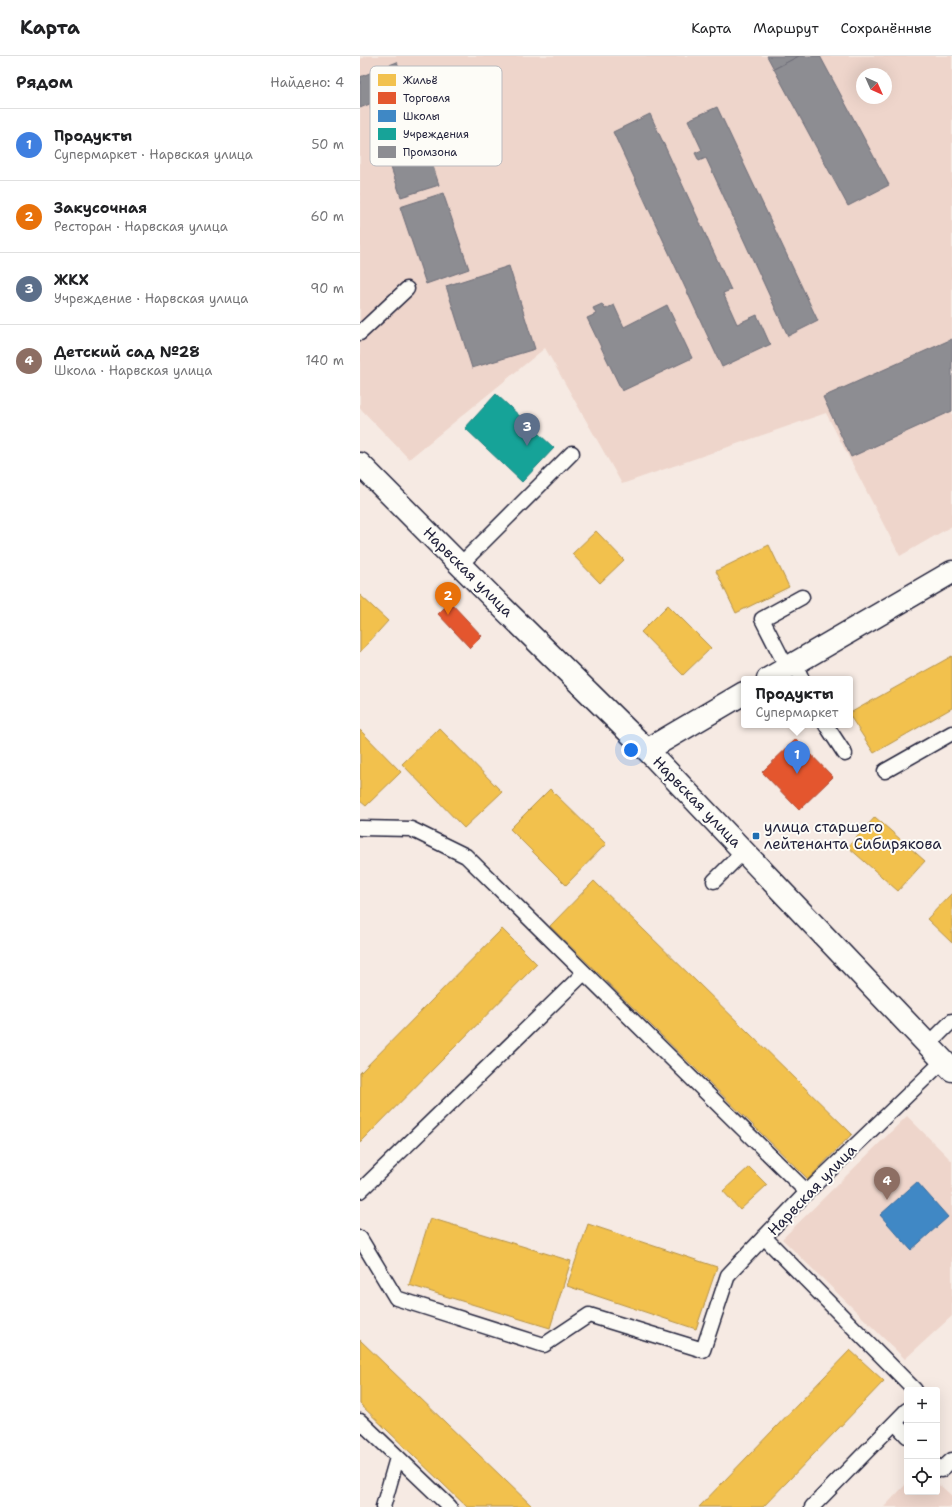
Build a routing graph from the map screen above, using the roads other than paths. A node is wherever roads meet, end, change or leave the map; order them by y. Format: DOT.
graph roads {
  1 [pos="407,289"];
  2 [pos="360,333"];
  3 [pos="572,452"];
  4 [pos="363,472"];
  5 [pos="460,565"];
  6 [pos="952,572"];
  7 [pos="802,596"];
  8 [pos="794,670"];
  9 [pos="777,676"];
  10 [pos="741,695"];
  11 [pos="828,728"];
  12 [pos="950,737"];
  13 [pos="646,750"];
  14 [pos="845,754"];
  15 [pos="885,771"];
  16 [pos="360,828"];
  17 [pos="744,851"];
  18 [pos="714,881"];
  19 [pos="584,973"];
  20 [pos="952,1021"];
  21 [pos="928,1045"];
  22 [pos="948,1065"];
  23 [pos="360,1191"];
  24 [pos="807,1192"];
  25 [pos="764,1237"];
  26 [pos="360,1238"];
  27 [pos="912,1387"];
  28 [pos="904,1413"];
  29 [pos="360,1421"];
  30 [pos="895,1423"];
  31 [pos="904,1433"];
  32 [pos="398,1458"];
  33 [pos="952,1460"];
  34 [pos="940,1469"];
  35 [pos="383,1507"];
  36 [pos="450,1507"];
  37 [pos="812,1507"];
  1 -- 2 [label="lane"];
  3 -- 5 [label="lane"];
  4 -- 5 [label="main road, Нарвская улица"];
  5 -- 13 [label="main road, Нарвская улица"];
  6 -- 8 [label="main road"];
  7 -- 8 [label="lane"];
  8 -- 9 [label="main road"];
  10 -- 13 [label="main road"];
  11 -- 14 [label="lane"];
  12 -- 15 [label="lane"];
  13 -- 17 [label="main road, Нарвская улица"];
  16 -- 19 [label="lane"];
  17 -- 18 [label="lane"];
  17 -- 21 [label="main road, Нарвская улица"];
  19 -- 23 [label="lane"];
  19 -- 24 [label="lane"];
  20 -- 21 [label="lane"];
  21 -- 22 [label="main road, Нарвская улица"];
  22 -- 24 [label="lane, Нарвская улица"];
  24 -- 25 [label="lane, Нарвская улица"];
  25 -- 26 [label="lane"];
  25 -- 27 [label="lane, Нарвская улица"];
  28 -- 30 [label="lane"];
  29 -- 32 [label="lane"];
  30 -- 31 [label="lane"];
  30 -- 37 [label="lane"];
  32 -- 35 [label="lane"];
  32 -- 36 [label="lane"];
  33 -- 34 [label="lane"];
}
